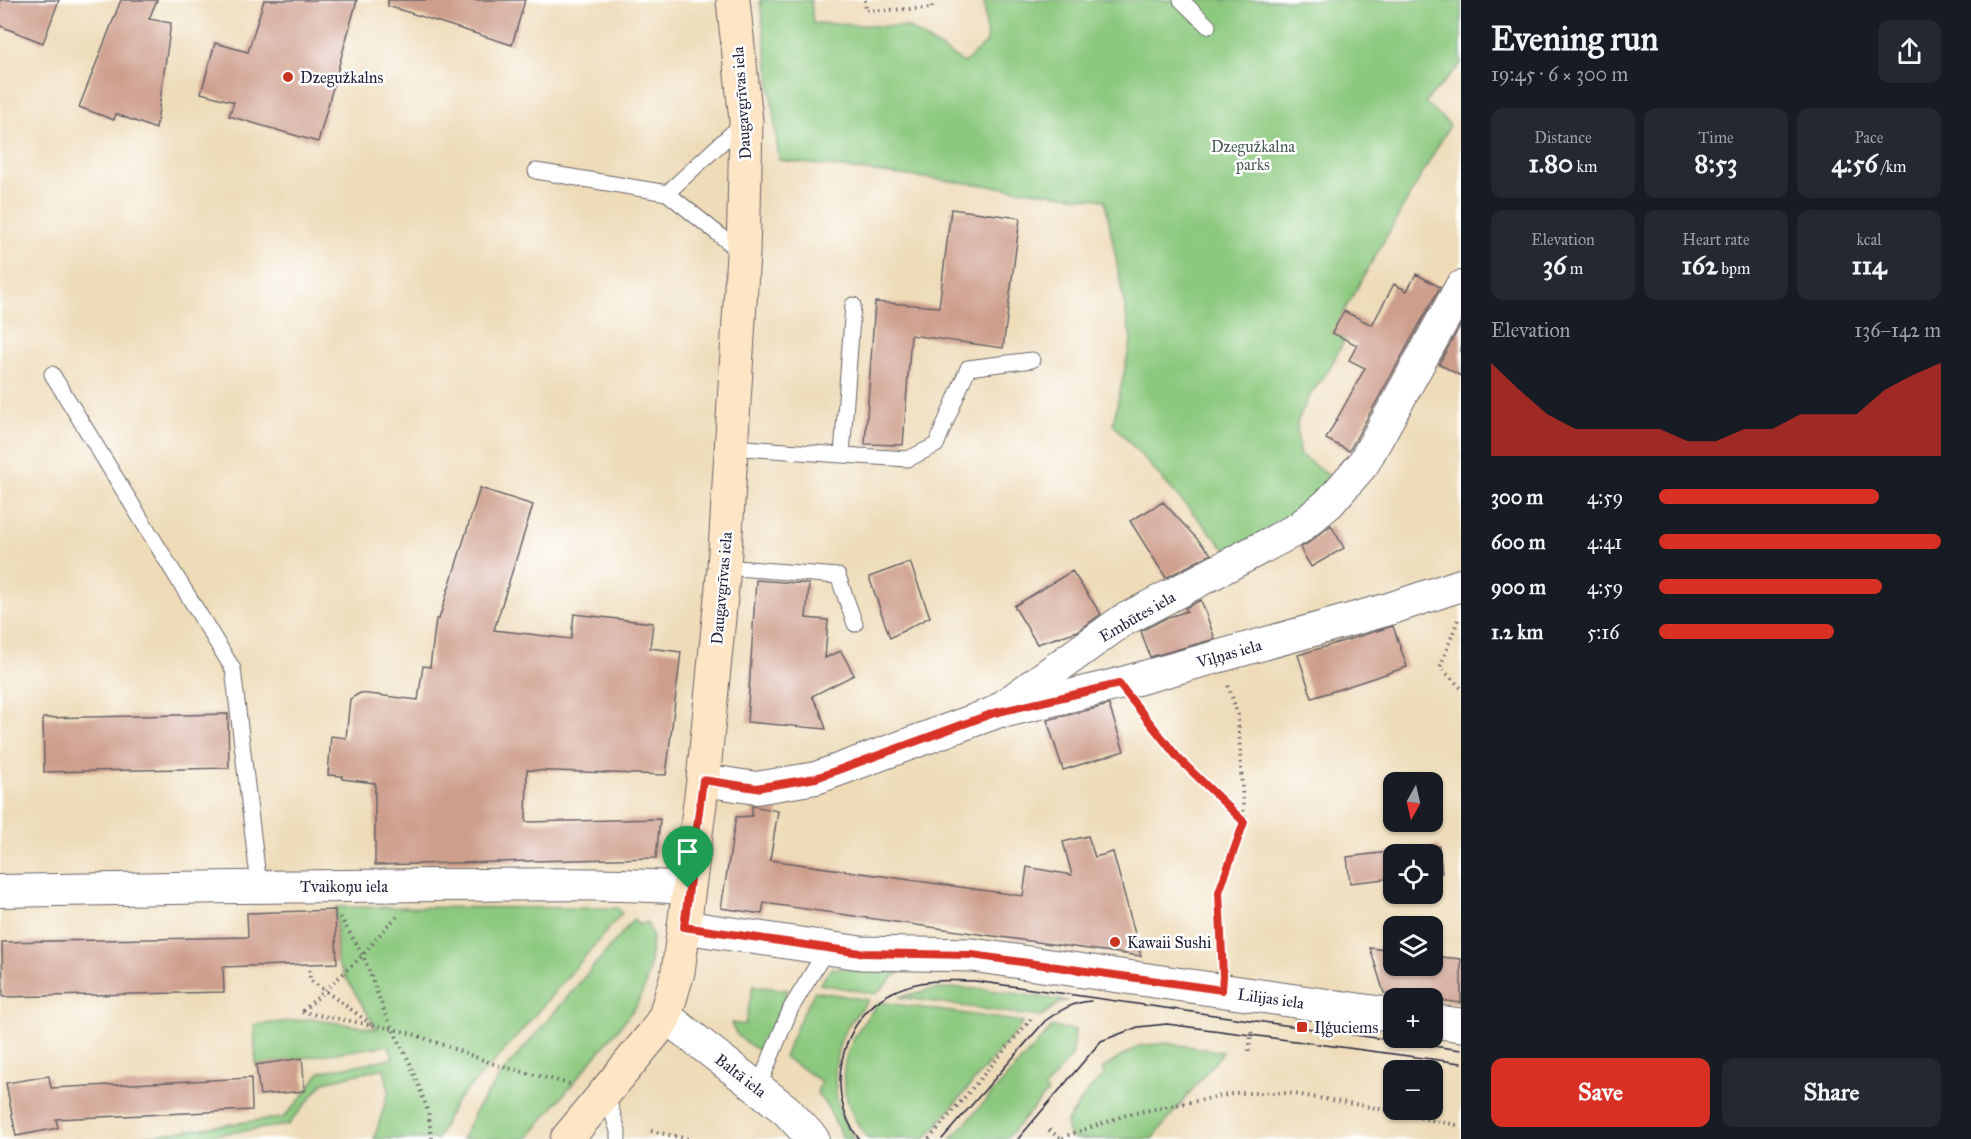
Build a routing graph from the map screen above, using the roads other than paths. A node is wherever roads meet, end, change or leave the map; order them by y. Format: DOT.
graph roads {
  1 [pos="733,0"];
  2 [pos="1181,0"];
  3 [pos="1208,26"];
  4 [pos="746,120"];
  5 [pos="536,171"];
  6 [pos="667,193"];
  7 [pos="743,254"];
  8 [pos="1461,287"];
  9 [pos="853,305"];
  10 [pos="1032,360"];
  11 [pos="52,374"];
  12 [pos="731,447"];
  13 [pos="842,455"];
  14 [pos="724,567"];
  15 [pos="1461,585"];
  16 [pos="855,624"];
  17 [pos="994,713"];
  18 [pos="703,780"];
  19 [pos="259,886"];
  20 [pos="688,888"];
  21 [pos="0,891"];
  22 [pos="684,927"];
  23 [pos="827,949"];
  24 [pos="1383,1013"];
  25 [pos="665,1016"];
  26 [pos="1443,1023"];
  27 [pos="1461,1025"];
  28 [pos="758,1088"];
  29 [pos="606,1093"];
  30 [pos="567,1139"];
  31 [pos="618,1139"];
  32 [pos="813,1139"];
  1 -- 4 [label="main road, Daugavgrīvas iela"];
  2 -- 3 [label="lane"];
  4 -- 6 [label="lane"];
  4 -- 7 [label="main road, Daugavgrīvas iela"];
  5 -- 6 [label="lane"];
  6 -- 7 [label="lane"];
  7 -- 12 [label="main road, Daugavgrīvas iela"];
  8 -- 17 [label="street, Embūtes iela"];
  9 -- 13 [label="lane"];
  10 -- 13 [label="lane"];
  11 -- 19 [label="lane"];
  12 -- 13 [label="lane"];
  12 -- 14 [label="main road, Daugavgrīvas iela"];
  14 -- 16 [label="lane"];
  14 -- 18 [label="main road, Daugavgrīvas iela"];
  15 -- 17 [label="street, Viļņas iela"];
  17 -- 18 [label="street, Embūtes iela"];
  18 -- 20 [label="main road, Daugavgrīvas iela"];
  19 -- 20 [label="street, Tvaikoņu iela"];
  19 -- 21 [label="street, Tvaikoņu iela"];
  20 -- 22 [label="main road, Daugavgrīvas iela"];
  22 -- 23 [label="street, Lilijas iela"];
  22 -- 25 [label="main road, Daugavgrīvas iela"];
  23 -- 24 [label="street, Lilijas iela"];
  23 -- 28 [label="lane"];
  25 -- 28 [label="street, Baltā iela"];
  25 -- 29 [label="main road, Daugavgrīvas iela"];
  26 -- 27 [label="street"];
  28 -- 32 [label="street, Baltā iela"];
  29 -- 30 [label="main road, Daugavgrīvas iela"];
  29 -- 31 [label="lane"];
}
